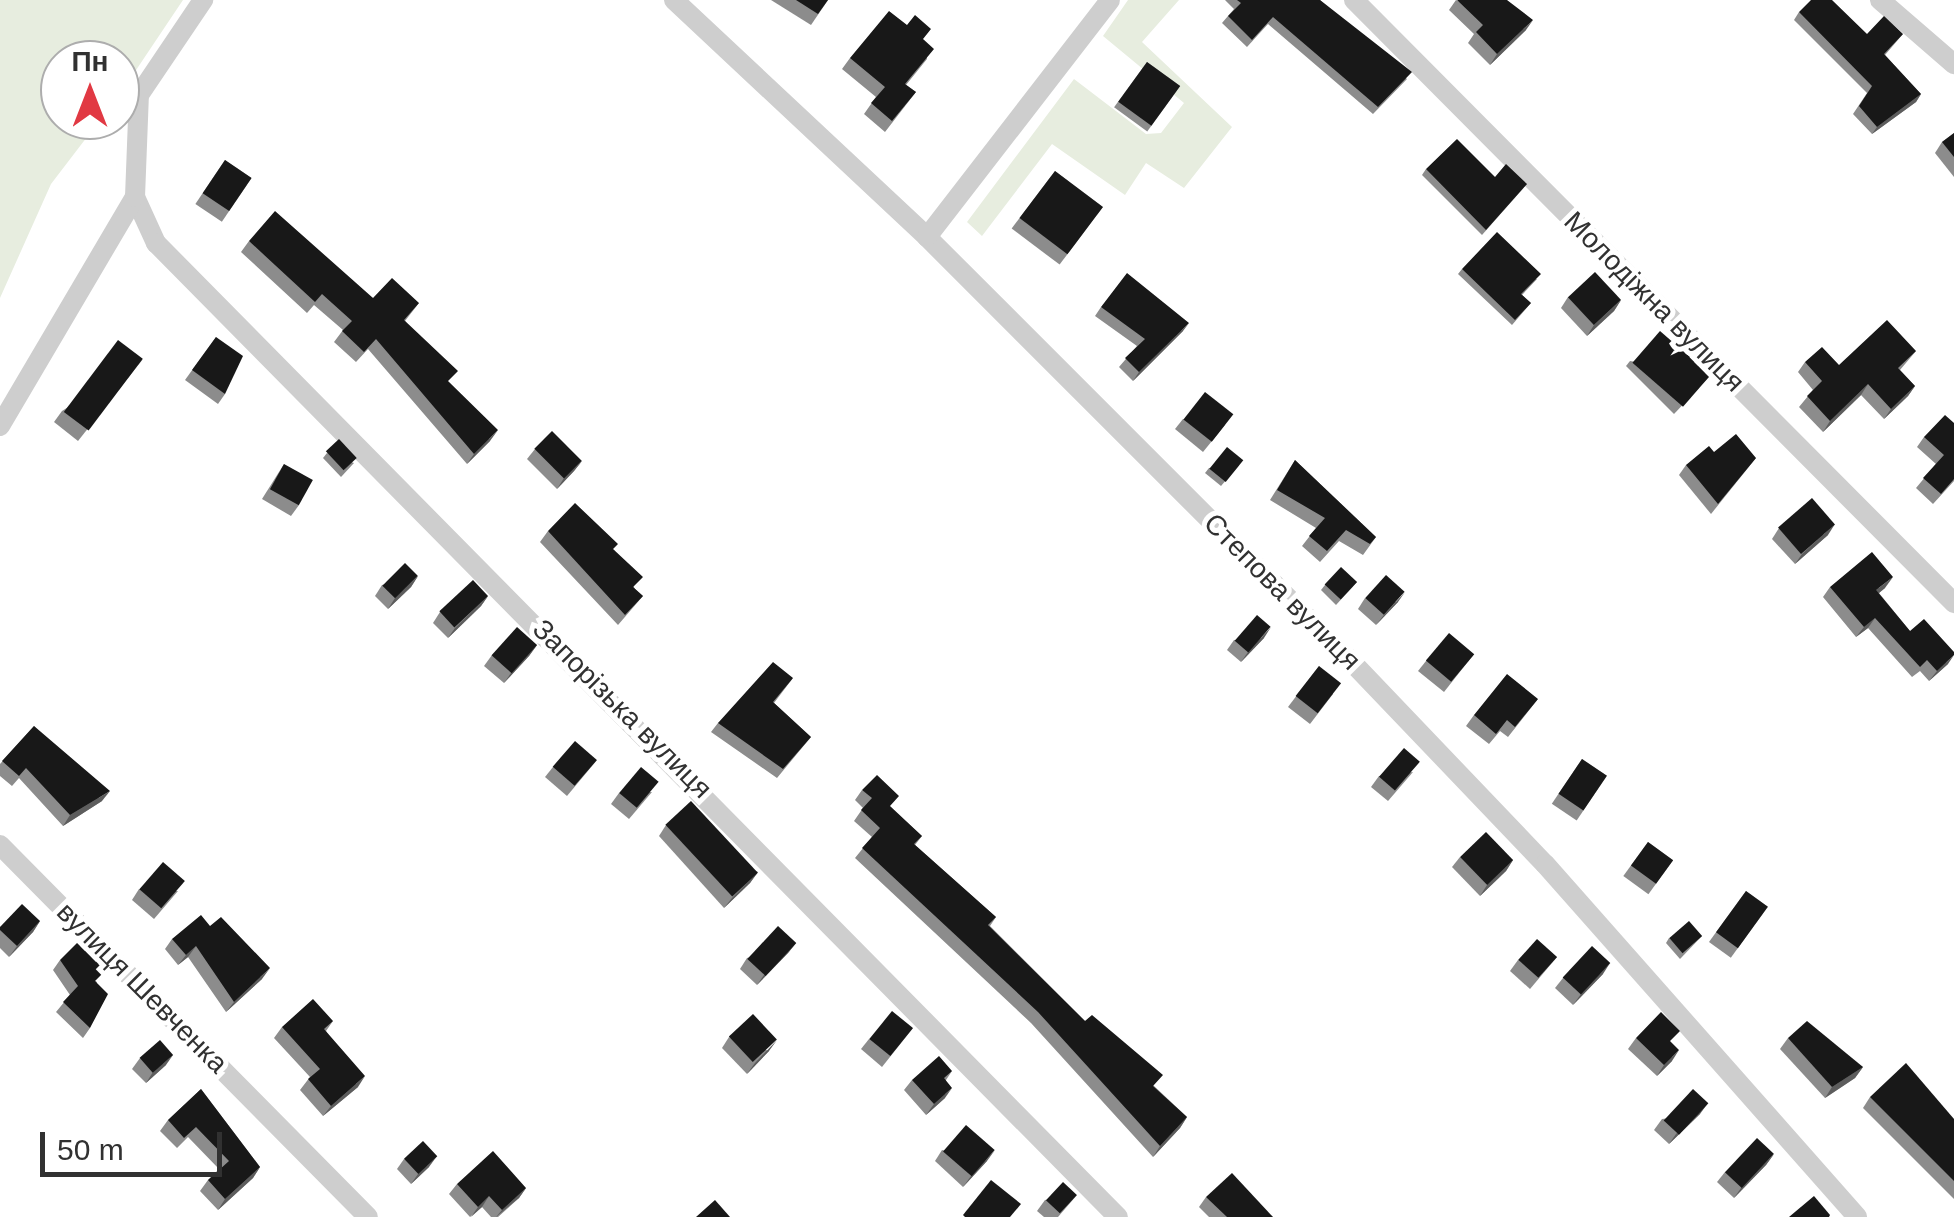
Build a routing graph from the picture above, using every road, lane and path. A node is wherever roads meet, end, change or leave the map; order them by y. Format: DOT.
graph roads {
  1 [pos="203,0"];
  2 [pos="674,0"];
  3 [pos="1110,0"];
  4 [pos="1354,0"];
  5 [pos="1880,0"];
  6 [pos="1954,64"];
  7 [pos="135,197"];
  8 [pos="927,236"];
  9 [pos="0,426"];
  10 [pos="1954,604"];
  11 [pos="0,845"];
  12 [pos="368,1217"];
  13 [pos="1118,1217"];
  14 [pos="1857,1217"];
  1 -- 7 [label="street"];
  2 -- 8 [label="street, Степова вулиця"];
  3 -- 8 [label="street"];
  4 -- 10 [label="street, Молодіжна вулиця"];
  5 -- 6 [label="street"];
  7 -- 9 [label="street"];
  7 -- 13 [label="street, Запорізька вулиця"];
  8 -- 14 [label="street, Степова вулиця"];
  11 -- 12 [label="street, вулиця Шевченка"];
}
